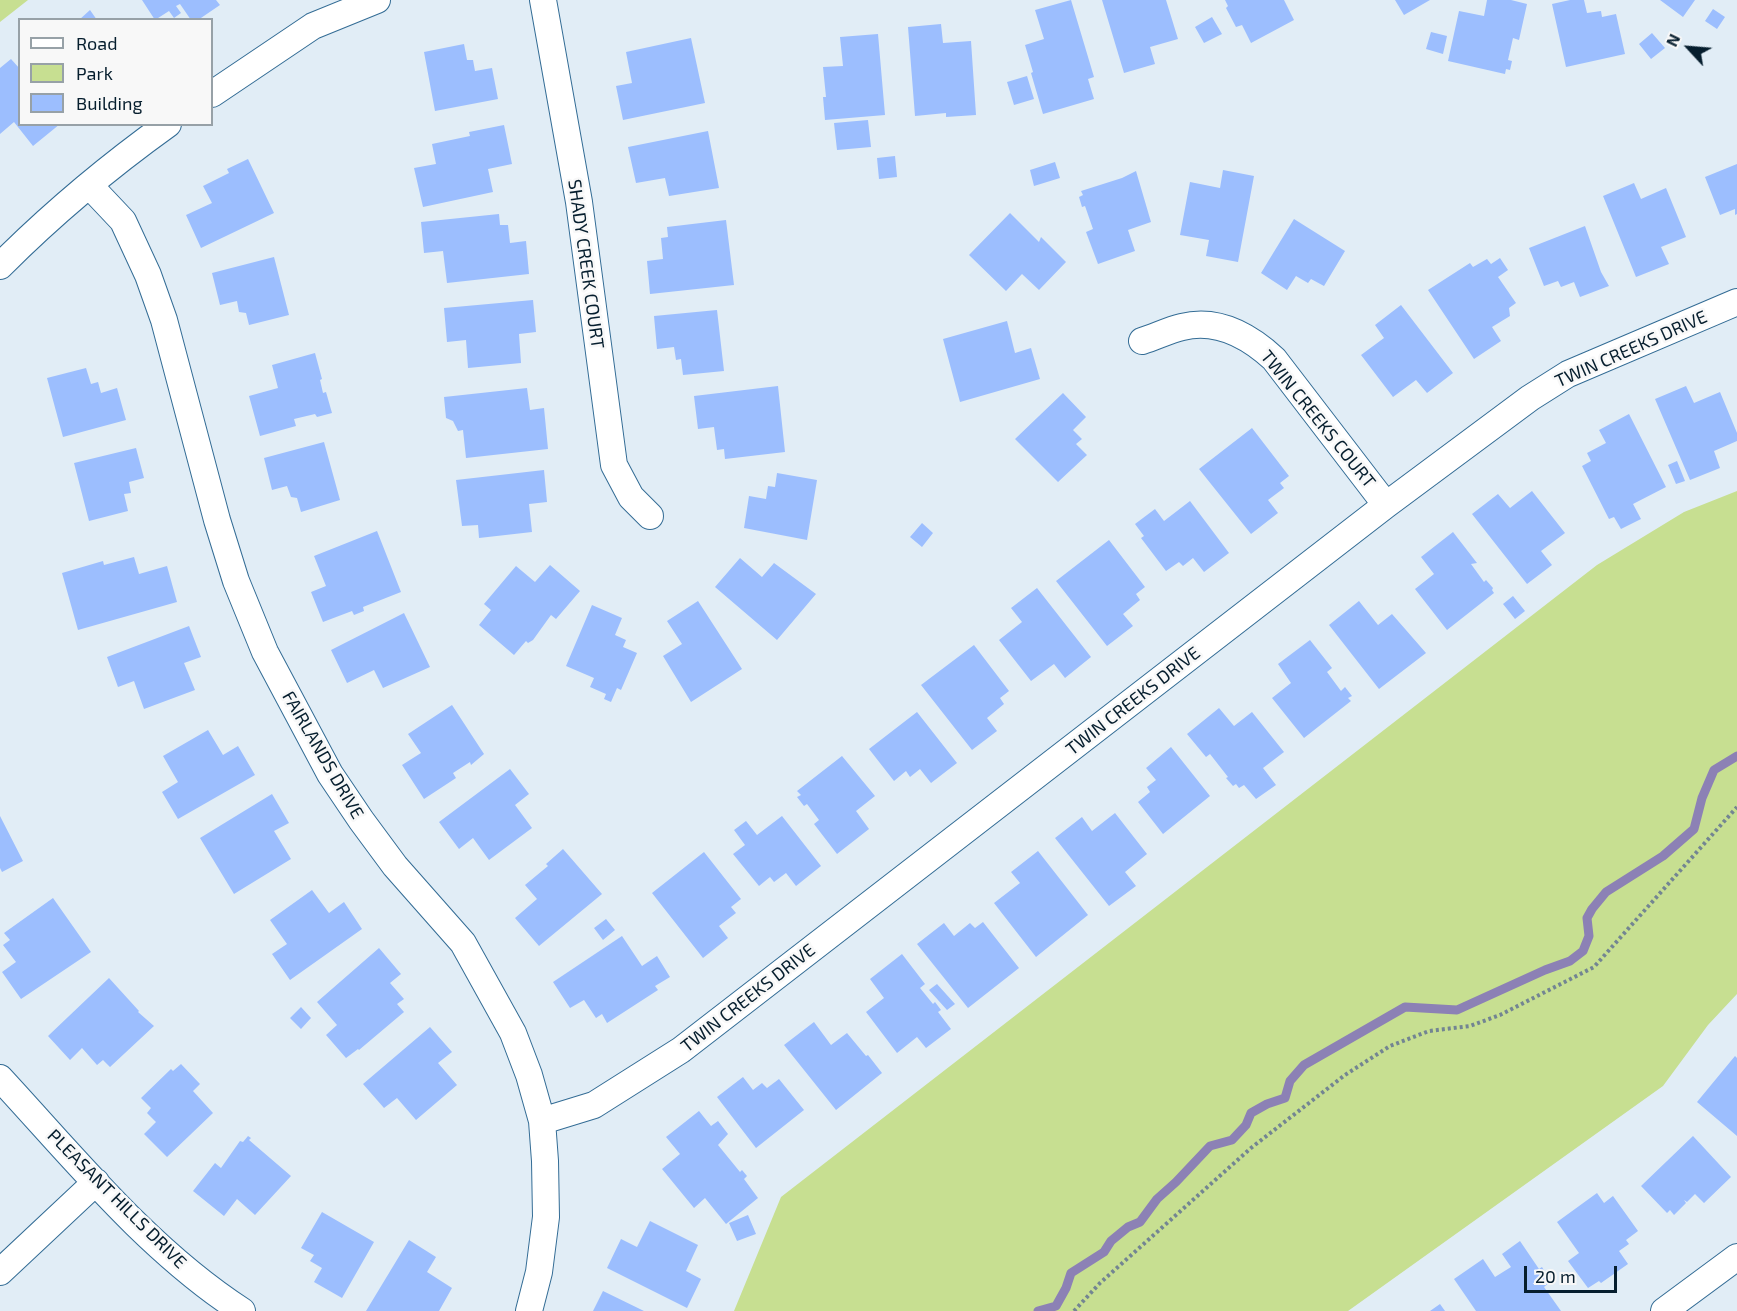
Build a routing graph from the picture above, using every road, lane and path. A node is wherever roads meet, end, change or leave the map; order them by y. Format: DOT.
graph roads {
  1 [pos="377,0"];
  2 [pos="543,0"];
  3 [pos="213,93"];
  4 [pos="165,126"];
  5 [pos="89,185"];
  6 [pos="0,266"];
  7 [pos="1737,302"];
  8 [pos="1142,341"];
  9 [pos="1386,505"];
  10 [pos="650,516"];
  11 [pos="1737,807"];
  12 [pos="0,1078"];
  13 [pos="542,1121"];
  14 [pos="96,1182"];
  15 [pos="1737,1257"];
  16 [pos="0,1272"];
  17 [pos="242,1311"];
  18 [pos="529,1311"];
  19 [pos="1074,1311"];
  20 [pos="1664,1311"];
  1 -- 3 [label="street"];
  2 -- 10 [label="street, SHADY CREEK COURT"];
  4 -- 5 [label="street"];
  5 -- 6 [label="street"];
  5 -- 13 [label="street, FAIRLANDS DRIVE"];
  7 -- 9 [label="street, TWIN CREEKS DRIVE"];
  8 -- 9 [label="street, TWIN CREEKS COURT"];
  9 -- 13 [label="street, TWIN CREEKS DRIVE"];
  11 -- 19 [label="path"];
  12 -- 14 [label="street, PLEASANT HILLS DRIVE"];
  13 -- 18 [label="street, FAIRLANDS DRIVE"];
  14 -- 16 [label="street"];
  14 -- 17 [label="street, PLEASANT HILLS DRIVE"];
  15 -- 20 [label="street"];
}
